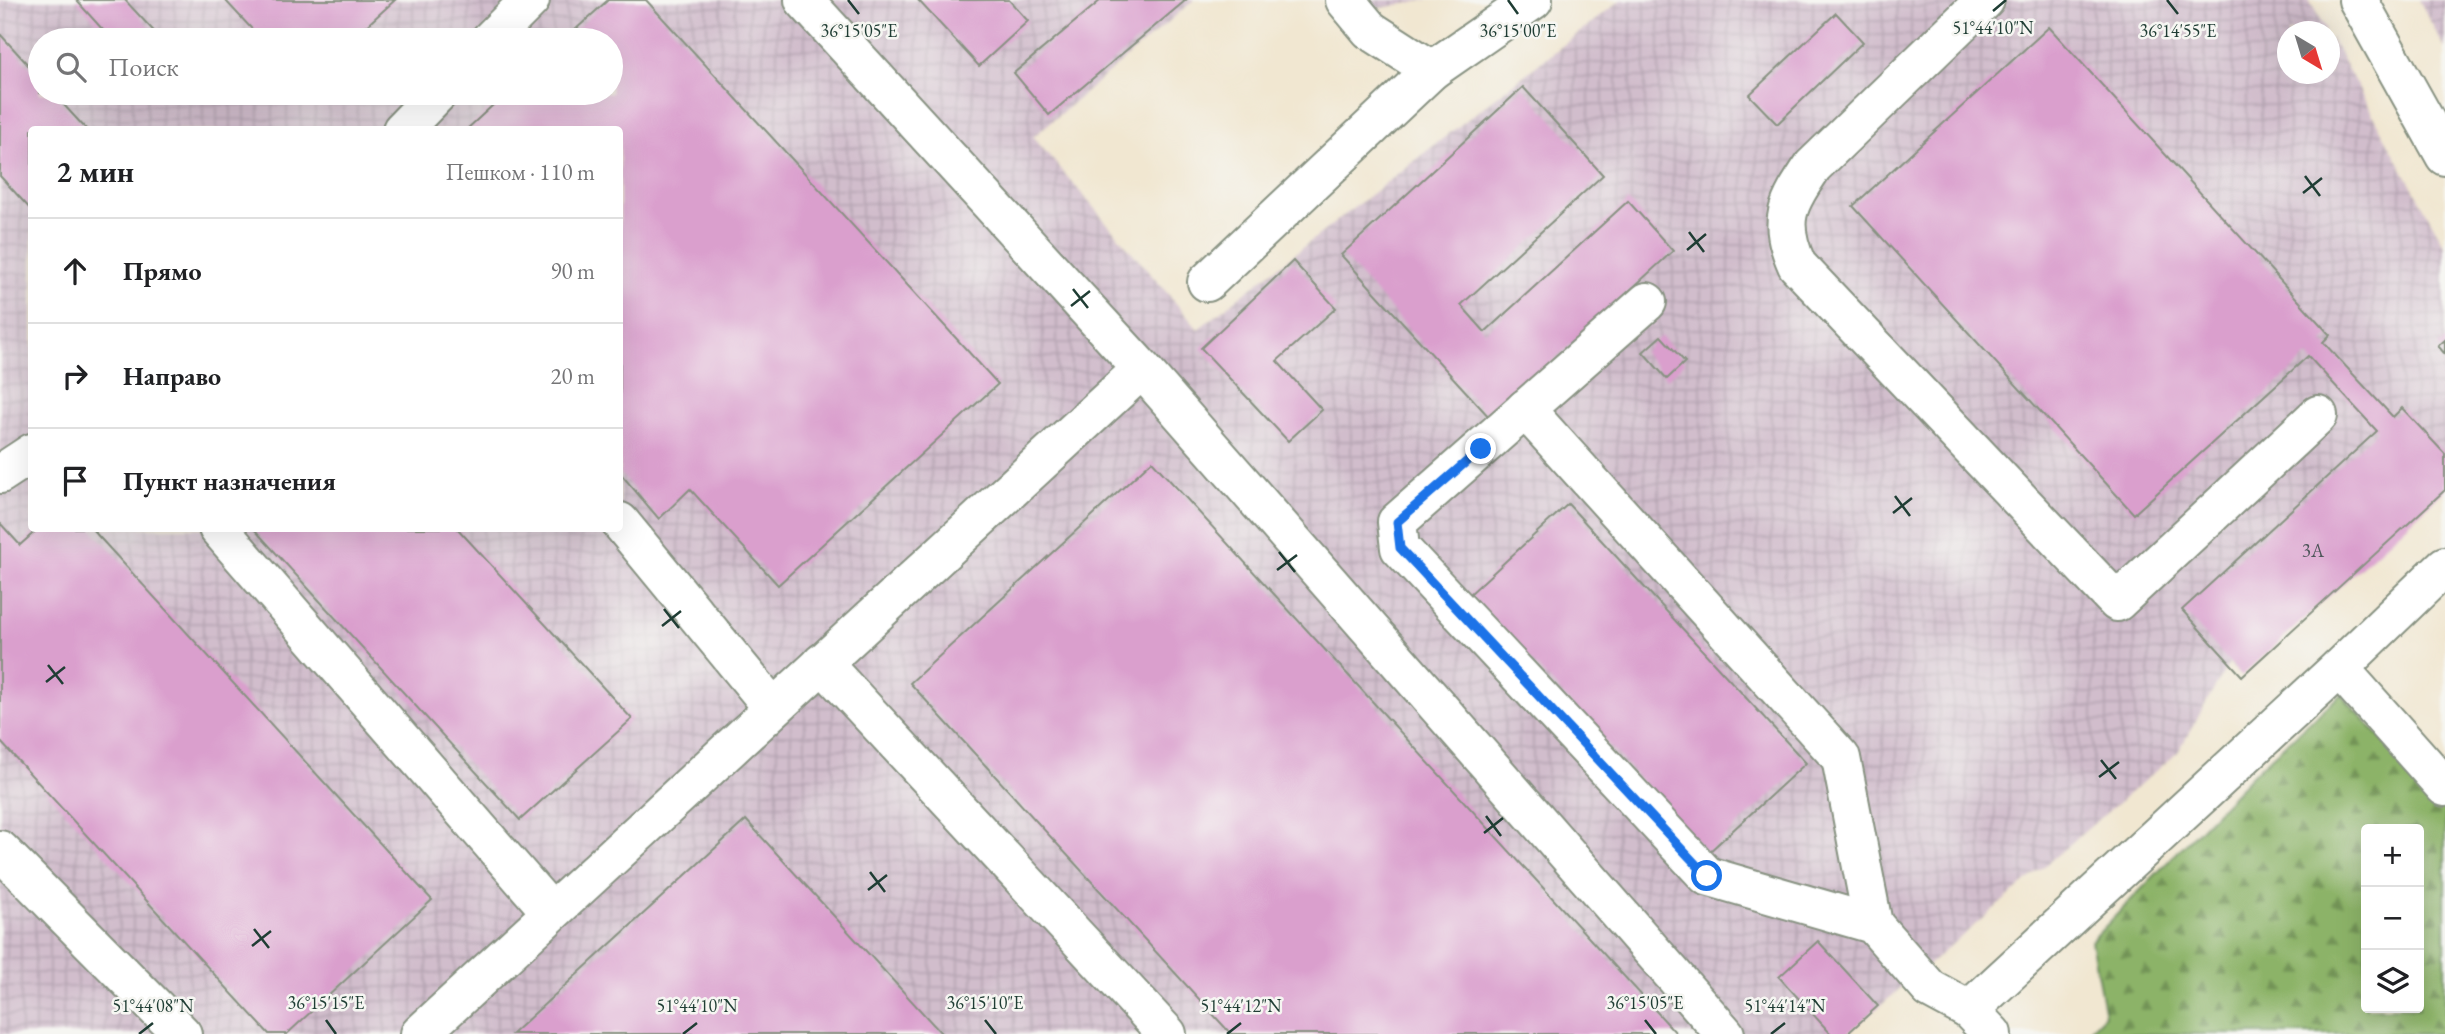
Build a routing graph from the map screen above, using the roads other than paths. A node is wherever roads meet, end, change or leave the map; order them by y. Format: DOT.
graph roads {
  1 [pos="530,0"];
  2 [pos="804,0"];
  3 [pos="1345,0"];
  4 [pos="1533,0"];
  5 [pos="1985,0"];
  6 [pos="2358,0"];
  7 [pos="502,28"];
  8 [pos="1432,71"];
  9 [pos="426,105"];
  10 [pos="406,126"];
  11 [pos="2445,156"];
  12 [pos="1207,282"];
  13 [pos="1647,302"];
  14 [pos="1142,369"];
  15 [pos="1525,409"];
  16 [pos="2318,415"];
  17 [pos="28,456"];
  18 [pos="0,474"];
  19 [pos="623,526"];
  20 [pos="221,532"];
  21 [pos="2445,566"];
  22 [pos="822,663"];
  23 [pos="2339,668"];
  24 [pos="773,708"];
  25 [pos="2445,787"];
  26 [pos="0,850"];
  27 [pos="551,912"];
  28 [pos="1873,924"];
  29 [pos="1980,1022"];
  30 [pos="182,1034"];
  31 [pos="420,1034"];
  32 [pos="1167,1034"];
  33 [pos="1725,1034"];
  1 -- 7 [label="street"];
  2 -- 14 [label="street"];
  3 -- 8 [label="street"];
  4 -- 8 [label="street"];
  5 -- 16 [label="street"];
  6 -- 11 [label="street"];
  8 -- 12 [label="street"];
  9 -- 10 [label="street"];
  13 -- 15 [label="street"];
  14 -- 22 [label="street"];
  14 -- 33 [label="street"];
  15 -- 28 [label="street"];
  15 -- 28 [label="street"];
  17 -- 18 [label="street"];
  19 -- 24 [label="street"];
  20 -- 27 [label="street"];
  21 -- 23 [label="street"];
  22 -- 24 [label="street"];
  22 -- 32 [label="street"];
  23 -- 25 [label="street"];
  23 -- 29 [label="street"];
  24 -- 27 [label="street"];
  26 -- 30 [label="street"];
  27 -- 31 [label="street"];
  28 -- 29 [label="street"];
}
